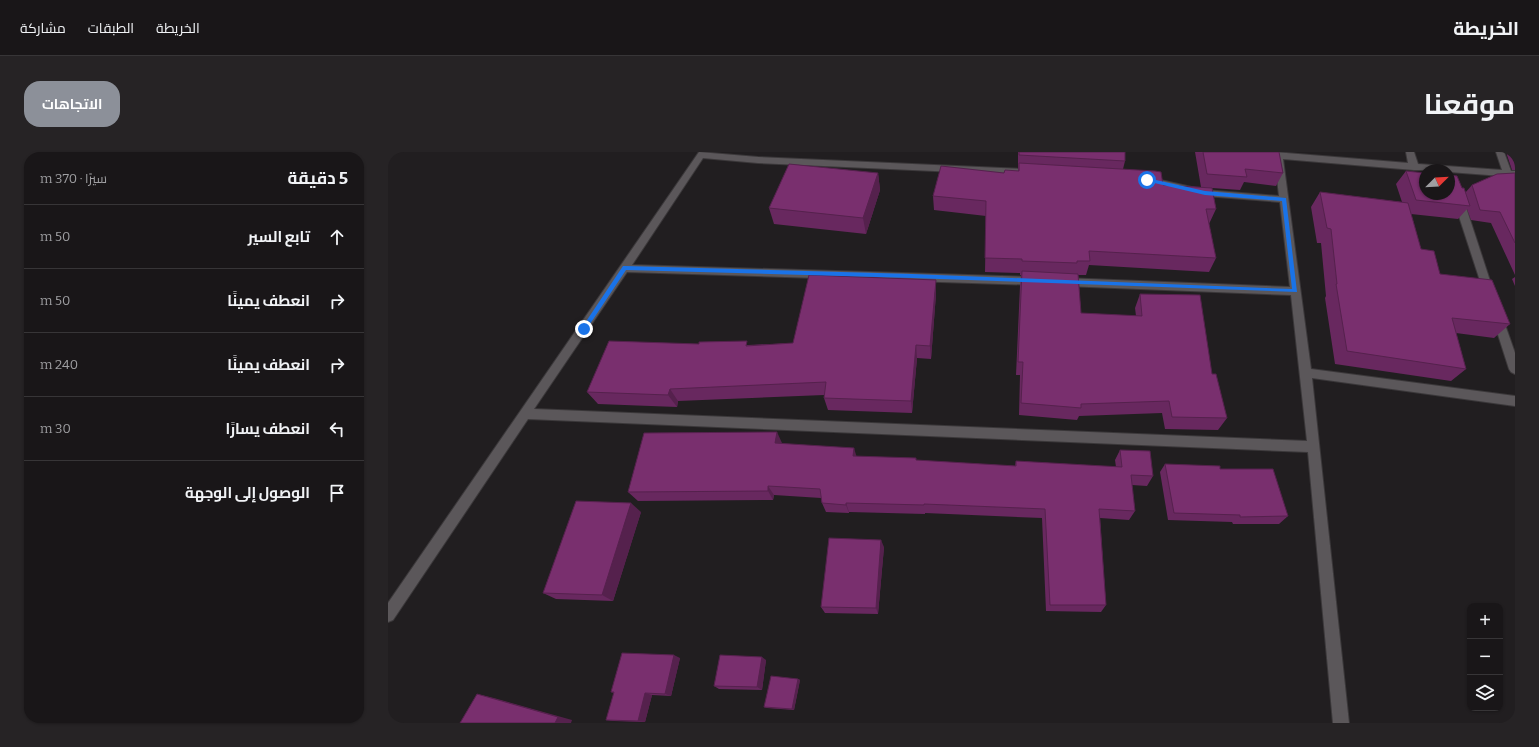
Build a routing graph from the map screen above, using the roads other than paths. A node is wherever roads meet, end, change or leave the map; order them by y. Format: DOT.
graph roads {
  1 [pos="1410,152"];
  2 [pos="1500,152"];
  3 [pos="702,154"];
  4 [pos="1278,154"];
  5 [pos="1414,167"];
  6 [pos="1419,168"];
  7 [pos="1028,172"];
  8 [pos="1512,174"];
  9 [pos="1455,175"];
  10 [pos="1139,179"];
  11 [pos="1455,190"];
  12 [pos="1284,199"];
  13 [pos="625,268"];
  14 [pos="1295,291"];
  15 [pos="1515,369"];
  16 [pos="1306,373"];
  17 [pos="1515,400"];
  18 [pos="525,414"];
  19 [pos="1314,447"];
  20 [pos="388,614"];
  21 [pos="1341,723"];
  1 -- 5 [label="street"];
  2 -- 8 [label="street"];
  3 -- 7 [label="street"];
  3 -- 13 [label="street"];
  4 -- 5 [label="street"];
  4 -- 12 [label="street"];
  5 -- 6 [label="street"];
  8 -- 9 [label="street"];
  10 -- 12 [label="street"];
  11 -- 15 [label="street"];
  12 -- 14 [label="street"];
  13 -- 14 [label="street"];
  13 -- 18 [label="street"];
  14 -- 16 [label="street"];
  16 -- 17 [label="street"];
  16 -- 19 [label="street"];
  18 -- 19 [label="street"];
  18 -- 20 [label="street"];
  19 -- 21 [label="street"];
}
